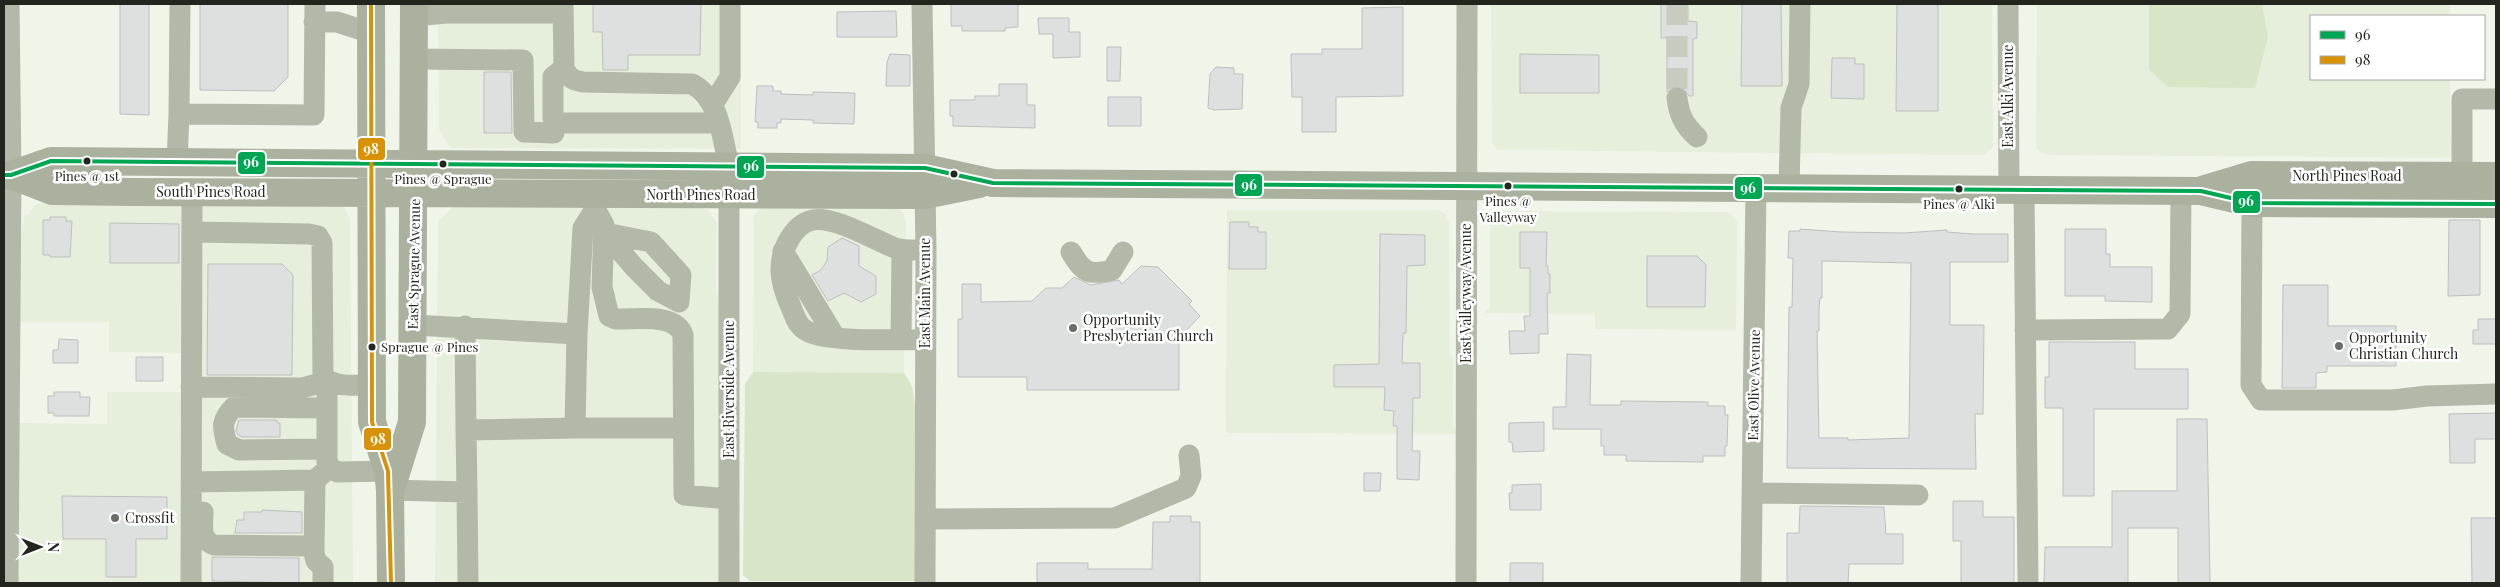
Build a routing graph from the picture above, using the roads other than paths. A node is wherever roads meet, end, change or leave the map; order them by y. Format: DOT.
graph roads {
  1 [pos="9,4"];
  2 [pos="180,4"];
  3 [pos="371,4"];
  4 [pos="730,4"];
  5 [pos="922,4"];
  6 [pos="1467,4"];
  7 [pos="1800,4"];
  8 [pos="2008,4"];
  9 [pos="563,8"];
  10 [pos="414,10"];
  11 [pos="314,13"];
  12 [pos="371,33"];
  13 [pos="7,51"];
  14 [pos="414,59"];
  15 [pos="564,68"];
  16 [pos="1677,98"];
  17 [pos="2496,98"];
  18 [pos="179,114"];
  19 [pos="716,114"];
  20 [pos="554,127"];
  21 [pos="1697,137"];
  22 [pos="177,163"];
  23 [pos="371,164"];
  24 [pos="414,164"];
  25 [pos="554,164"];
  26 [pos="729,165"];
  27 [pos="924,168"];
  28 [pos="7,175"];
  29 [pos="2462,176"];
  30 [pos="2496,176"];
  31 [pos="986,183"];
  32 [pos="1467,185"];
  33 [pos="1756,187"];
  34 [pos="1789,187"];
  35 [pos="2017,189"];
  36 [pos="2191,191"];
  37 [pos="192,192"];
  38 [pos="371,193"];
  39 [pos="415,194"];
  40 [pos="729,195"];
  41 [pos="925,195"];
  42 [pos="591,202"];
  43 [pos="2252,202"];
  44 [pos="2496,204"];
  45 [pos="192,232"];
  46 [pos="902,250"];
  47 [pos="926,250"];
  48 [pos="1071,252"];
  49 [pos="1124,252"];
  50 [pos="578,302"];
  51 [pos="605,302"];
  52 [pos="413,326"];
  53 [pos="465,326"];
  54 [pos="2025,330"];
  55 [pos="577,334"];
  56 [pos="901,339"];
  57 [pos="925,340"];
  58 [pos="327,381"];
  59 [pos="372,385"];
  60 [pos="191,387"];
  61 [pos="2496,394"];
  62 [pos="327,408"];
  63 [pos="575,428"];
  64 [pos="682,428"];
  65 [pos="466,430"];
  66 [pos="1189,456"];
  67 [pos="324,465"];
  68 [pos="389,481"];
  69 [pos="197,482"];
  70 [pos="467,492"];
  71 [pos="1752,493"];
  72 [pos="1918,495"];
  73 [pos="729,499"];
  74 [pos="6,518"];
  75 [pos="925,519"];
  76 [pos="6,541"];
  77 [pos="314,546"];
  78 [pos="8,583"];
  79 [pos="191,583"];
  80 [pos="323,583"];
  81 [pos="391,583"];
  82 [pos="468,583"];
  83 [pos="729,583"];
  84 [pos="925,583"];
  85 [pos="1466,583"];
  86 [pos="1751,583"];
  87 [pos="2028,583"];
  1 -- 13 [label="street"];
  2 -- 18 [label="street"];
  3 -- 12 [label="main road, East Sprague Avenue"];
  4 -- 19 [label="street"];
  5 -- 27 [label="street, East Main Avenue"];
  6 -- 32 [label="street, East Valleyway Avenue"];
  7 -- 34 [label="street"];
  8 -- 35 [label="street, East Alki Avenue"];
  9 -- 10 [label="street"];
  9 -- 15 [label="street"];
  10 -- 14 [label="main road, East Sprague Avenue"];
  11 -- 12 [label="street"];
  11 -- 18 [label="street"];
  12 -- 23 [label="main road, East Sprague Avenue"];
  13 -- 28 [label="street"];
  14 -- 20 [label="street"];
  14 -- 24 [label="main road, East Sprague Avenue"];
  15 -- 19 [label="street"];
  15 -- 20 [label="street"];
  16 -- 21 [label="street"];
  17 -- 29 [label="street"];
  18 -- 22 [label="street"];
  19 -- 20 [label="street"];
  19 -- 26 [label="street"];
  20 -- 25 [label="street"];
  22 -- 23 [label="main road, South Pines Road"];
  22 -- 28 [label="main road, South Pines Road"];
  23 -- 24 [label="main road, South Pines Road"];
  23 -- 38 [label="main road, East Sprague Avenue"];
  24 -- 25 [label="main road, North Pines Road"];
  24 -- 39 [label="main road, East Sprague Avenue"];
  25 -- 26 [label="main road, North Pines Road"];
  26 -- 27 [label="main road, North Pines Road"];
  27 -- 31 [label="main road, North Pines Road"];
  27 -- 41 [label="street, East Main Avenue"];
  28 -- 37 [label="main road, South Pines Road"];
  28 -- 74 [label="street"];
  29 -- 30 [label="main road, North Pines Road"];
  29 -- 36 [label="main road, North Pines Road"];
  31 -- 32 [label="main road, North Pines Road"];
  31 -- 41 [label="main road, North Pines Road"];
  32 -- 33 [label="main road, North Pines Road"];
  32 -- 85 [label="street, East Valleyway Avenue"];
  33 -- 34 [label="main road, North Pines Road"];
  33 -- 71 [label="street, East Olive Avenue"];
  34 -- 35 [label="main road, North Pines Road"];
  35 -- 36 [label="main road, North Pines Road"];
  35 -- 54 [label="street, East Alki Avenue"];
  36 -- 43 [label="main road, North Pines Road"];
  36 -- 54 [label="street"];
  37 -- 38 [label="main road, South Pines Road"];
  37 -- 45 [label="street"];
  38 -- 39 [label="main road, South Pines Road"];
  38 -- 59 [label="main road, East Sprague Avenue"];
  39 -- 42 [label="main road, North Pines Road"];
  39 -- 52 [label="main road, East Sprague Avenue"];
  40 -- 41 [label="main road, North Pines Road"];
  40 -- 42 [label="main road, North Pines Road"];
  40 -- 73 [label="street, East Riverside Avenue"];
  41 -- 47 [label="street, East Main Avenue"];
  42 -- 50 [label="street"];
  42 -- 51 [label="street"];
  43 -- 44 [label="main road, North Pines Road"];
  43 -- 61 [label="street"];
  45 -- 58 [label="street"];
  45 -- 60 [label="street"];
  46 -- 47 [label="street"];
  46 -- 56 [label="street"];
  46 -- 56 [label="street"];
  47 -- 57 [label="street, East Main Avenue"];
  48 -- 49 [label="street"];
  50 -- 51 [label="street"];
  50 -- 55 [label="street"];
  51 -- 64 [label="street"];
  52 -- 53 [label="street"];
  52 -- 68 [label="main road, East Sprague Avenue"];
  53 -- 55 [label="street"];
  53 -- 65 [label="street"];
  54 -- 87 [label="street, East Alki Avenue"];
  55 -- 63 [label="street"];
  56 -- 57 [label="street"];
  57 -- 75 [label="street, East Main Avenue"];
  58 -- 59 [label="street"];
  58 -- 60 [label="street"];
  58 -- 62 [label="street"];
  59 -- 68 [label="main road, East Sprague Avenue"];
  60 -- 69 [label="street"];
  62 -- 67 [label="street"];
  62 -- 67 [label="street"];
  63 -- 64 [label="street"];
  63 -- 65 [label="street"];
  64 -- 73 [label="street"];
  65 -- 70 [label="street"];
  66 -- 75 [label="street"];
  67 -- 68 [label="street"];
  67 -- 69 [label="street"];
  67 -- 77 [label="street"];
  68 -- 70 [label="street"];
  68 -- 81 [label="main road, East Sprague Avenue"];
  69 -- 77 [label="street"];
  69 -- 79 [label="street"];
  70 -- 82 [label="street"];
  71 -- 72 [label="street"];
  71 -- 86 [label="street, East Olive Avenue"];
  73 -- 83 [label="street, East Riverside Avenue"];
  74 -- 76 [label="street"];
  75 -- 84 [label="street, East Main Avenue"];
  76 -- 78 [label="street"];
  77 -- 80 [label="street"];
}
